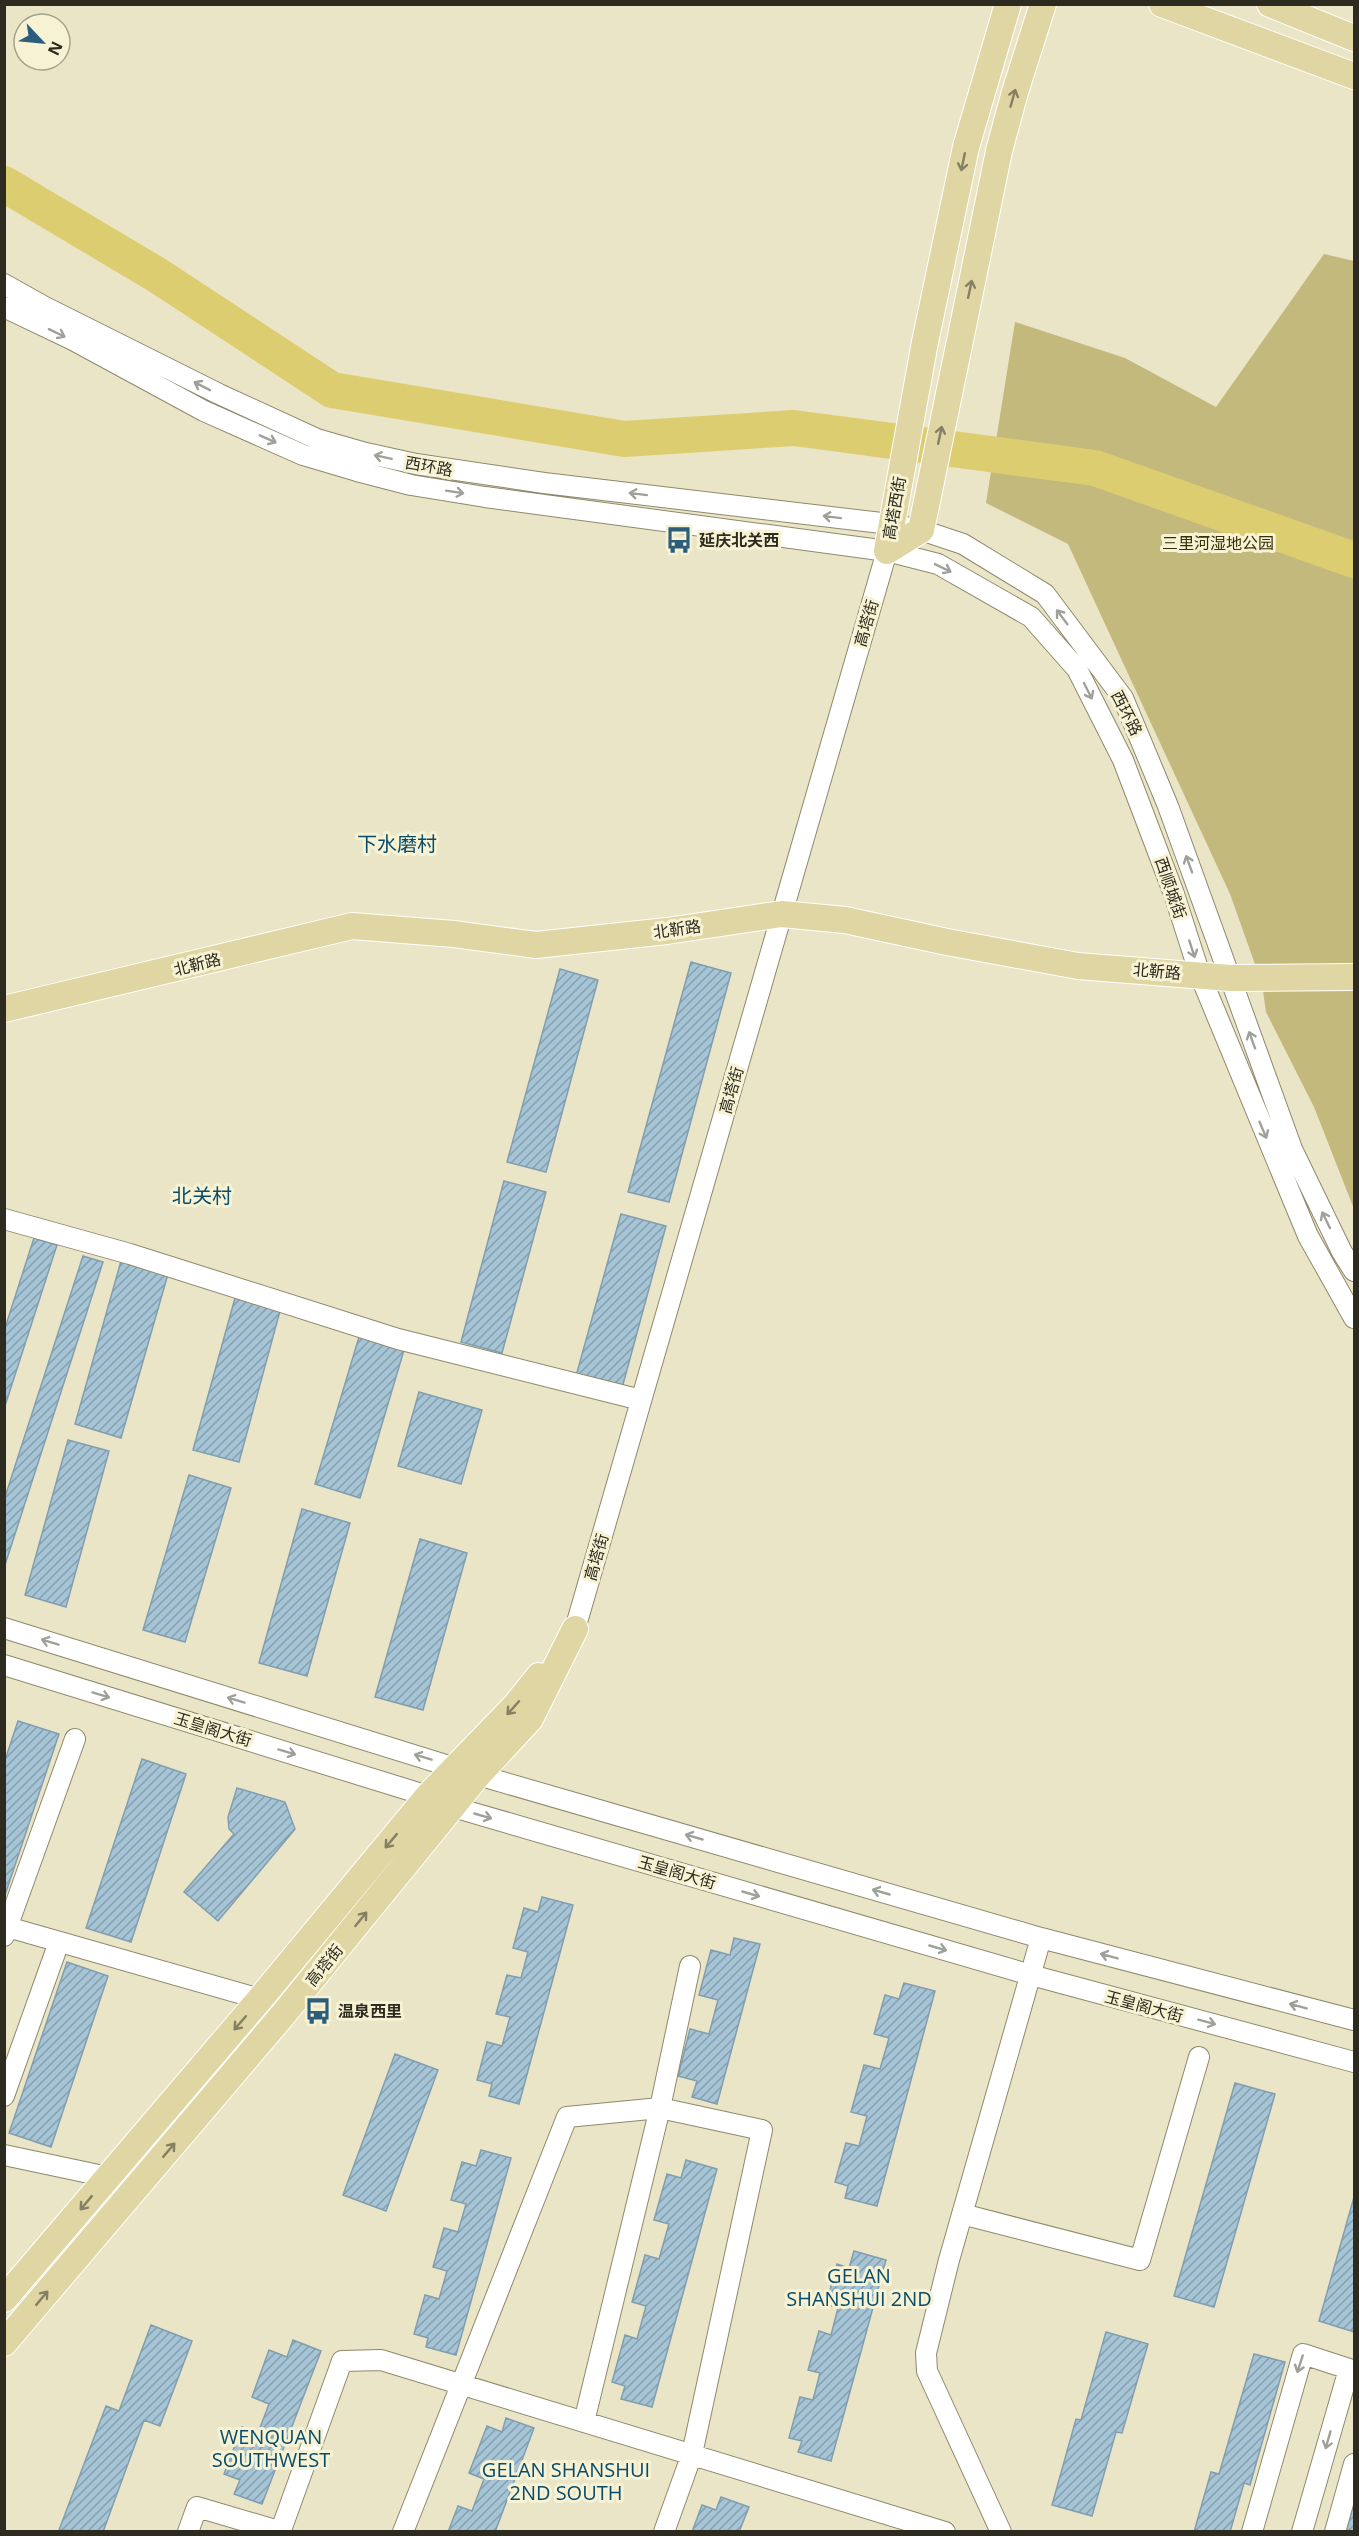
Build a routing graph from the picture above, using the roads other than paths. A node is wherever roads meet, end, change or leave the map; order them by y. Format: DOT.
graph roads {
  1 [pos="1008,4"];
  2 [pos="1043,4"];
  3 [pos="1162,4"];
  4 [pos="1270,4"];
  5 [pos="1354,38"];
  6 [pos="1354,76"];
  7 [pos="4,284"];
  8 [pos="4,307"];
  9 [pos="890,524"];
  10 [pos="921,530"];
  11 [pos="887,551"];
  12 [pos="782,914"];
  13 [pos="1200,975"];
  14 [pos="1354,977"];
  15 [pos="1230,978"];
  16 [pos="4,1009"];
  17 [pos="4,1219"];
  18 [pos="1354,1271"];
  19 [pos="1354,1318"];
  20 [pos="641,1400"];
  21 [pos="4,1628"];
  22 [pos="575,1629"];
  23 [pos="4,1665"];
  24 [pos="75,1739"];
  25 [pos="467,1771"];
  26 [pos="428,1796"];
  27 [pos="453,1807"];
  28 [pos="6,1930"];
  29 [pos="1041,1938"];
  30 [pos="59,1942"];
  31 [pos="690,1966"];
  32 [pos="1031,1975"];
  33 [pos="260,1999"];
  34 [pos="282,2016"];
  35 [pos="1354,2020"];
  36 [pos="1199,2057"];
  37 [pos="1354,2062"];
  38 [pos="4,2096"];
  39 [pos="660,2108"];
  40 [pos="4,2155"];
  41 [pos="108,2177"];
  42 [pos="129,2196"];
  43 [pos="962,2214"];
  44 [pos="4,2299"];
  45 [pos="4,2343"];
  46 [pos="1352,2370"];
  47 [pos="460,2384"];
  48 [pos="584,2422"];
  49 [pos="692,2454"];
  50 [pos="1354,2464"];
  51 [pos="890,2523"];
  52 [pos="281,2531"];
  53 [pos="188,2532"];
  54 [pos="402,2532"];
  55 [pos="664,2532"];
  56 [pos="945,2532"];
  57 [pos="1001,2532"];
  58 [pos="1252,2532"];
  59 [pos="1302,2532"];
  60 [pos="1335,2532"];
  1 -- 9 [label="main road, 高塔西街, one-way"];
  10 -- 2 [label="main road, 高塔西街, one-way"];
  3 -- 6 [label="main road"];
  4 -- 5 [label="main road"];
  9 -- 7 [label="street, 西环路, one-way"];
  8 -- 11 [label="street, 西环路, one-way"];
  9 -- 10 [label="street, 西环路"];
  9 -- 11 [label="main road, 高塔西街"];
  10 -- 11 [label="main road, 高塔西街"];
  15 -- 10 [label="street, 西环路, one-way"];
  11 -- 12 [label="street, 高塔街"];
  11 -- 13 [label="street, 西顺城街, one-way"];
  12 -- 13 [label="main road, 北靳路"];
  12 -- 16 [label="main road, 北靳路"];
  12 -- 20 [label="street, 高塔街"];
  13 -- 15 [label="main road, 北靳路"];
  13 -- 19 [label="street, 西顺城街, one-way"];
  14 -- 15 [label="main road, 北靳路"];
  18 -- 15 [label="street, one-way"];
  17 -- 20 [label="street"];
  20 -- 22 [label="street, 高塔街"];
  25 -- 21 [label="street, one-way"];
  22 -- 25 [label="main road, 高塔街"];
  23 -- 26 [label="street, 玉皇阁大街, one-way"];
  24 -- 28 [label="street"];
  25 -- 26 [label="main road, 高塔街"];
  25 -- 27 [label="main road, 高塔街"];
  29 -- 25 [label="street, one-way"];
  26 -- 27 [label="street, 玉皇阁大街"];
  26 -- 33 [label="main road, 高塔街, one-way"];
  27 -- 32 [label="street, 玉皇阁大街, one-way"];
  34 -- 27 [label="main road, 高塔街, one-way"];
  28 -- 30 [label="street"];
  29 -- 32 [label="street"];
  35 -- 29 [label="street, one-way"];
  30 -- 33 [label="street"];
  30 -- 38 [label="street"];
  31 -- 39 [label="street"];
  32 -- 37 [label="street, 玉皇阁大街, one-way"];
  32 -- 43 [label="street"];
  33 -- 34 [label="street"];
  33 -- 41 [label="main road, 高塔街, one-way"];
  42 -- 34 [label="main road, 高塔街, one-way"];
  36 -- 43 [label="street"];
  39 -- 47 [label="street"];
  39 -- 48 [label="street"];
  39 -- 49 [label="street"];
  40 -- 41 [label="street"];
  41 -- 42 [label="street"];
  41 -- 44 [label="main road, 高塔街, one-way"];
  45 -- 42 [label="main road, 高塔街, one-way"];
  43 -- 57 [label="street"];
  46 -- 58 [label="street, one-way"];
  46 -- 59 [label="street, one-way"];
  47 -- 48 [label="street"];
  47 -- 52 [label="street"];
  47 -- 54 [label="street"];
  48 -- 49 [label="street"];
  49 -- 51 [label="street"];
  49 -- 55 [label="street"];
  50 -- 60 [label="street"];
  51 -- 56 [label="street"];
  52 -- 53 [label="street"];
}
